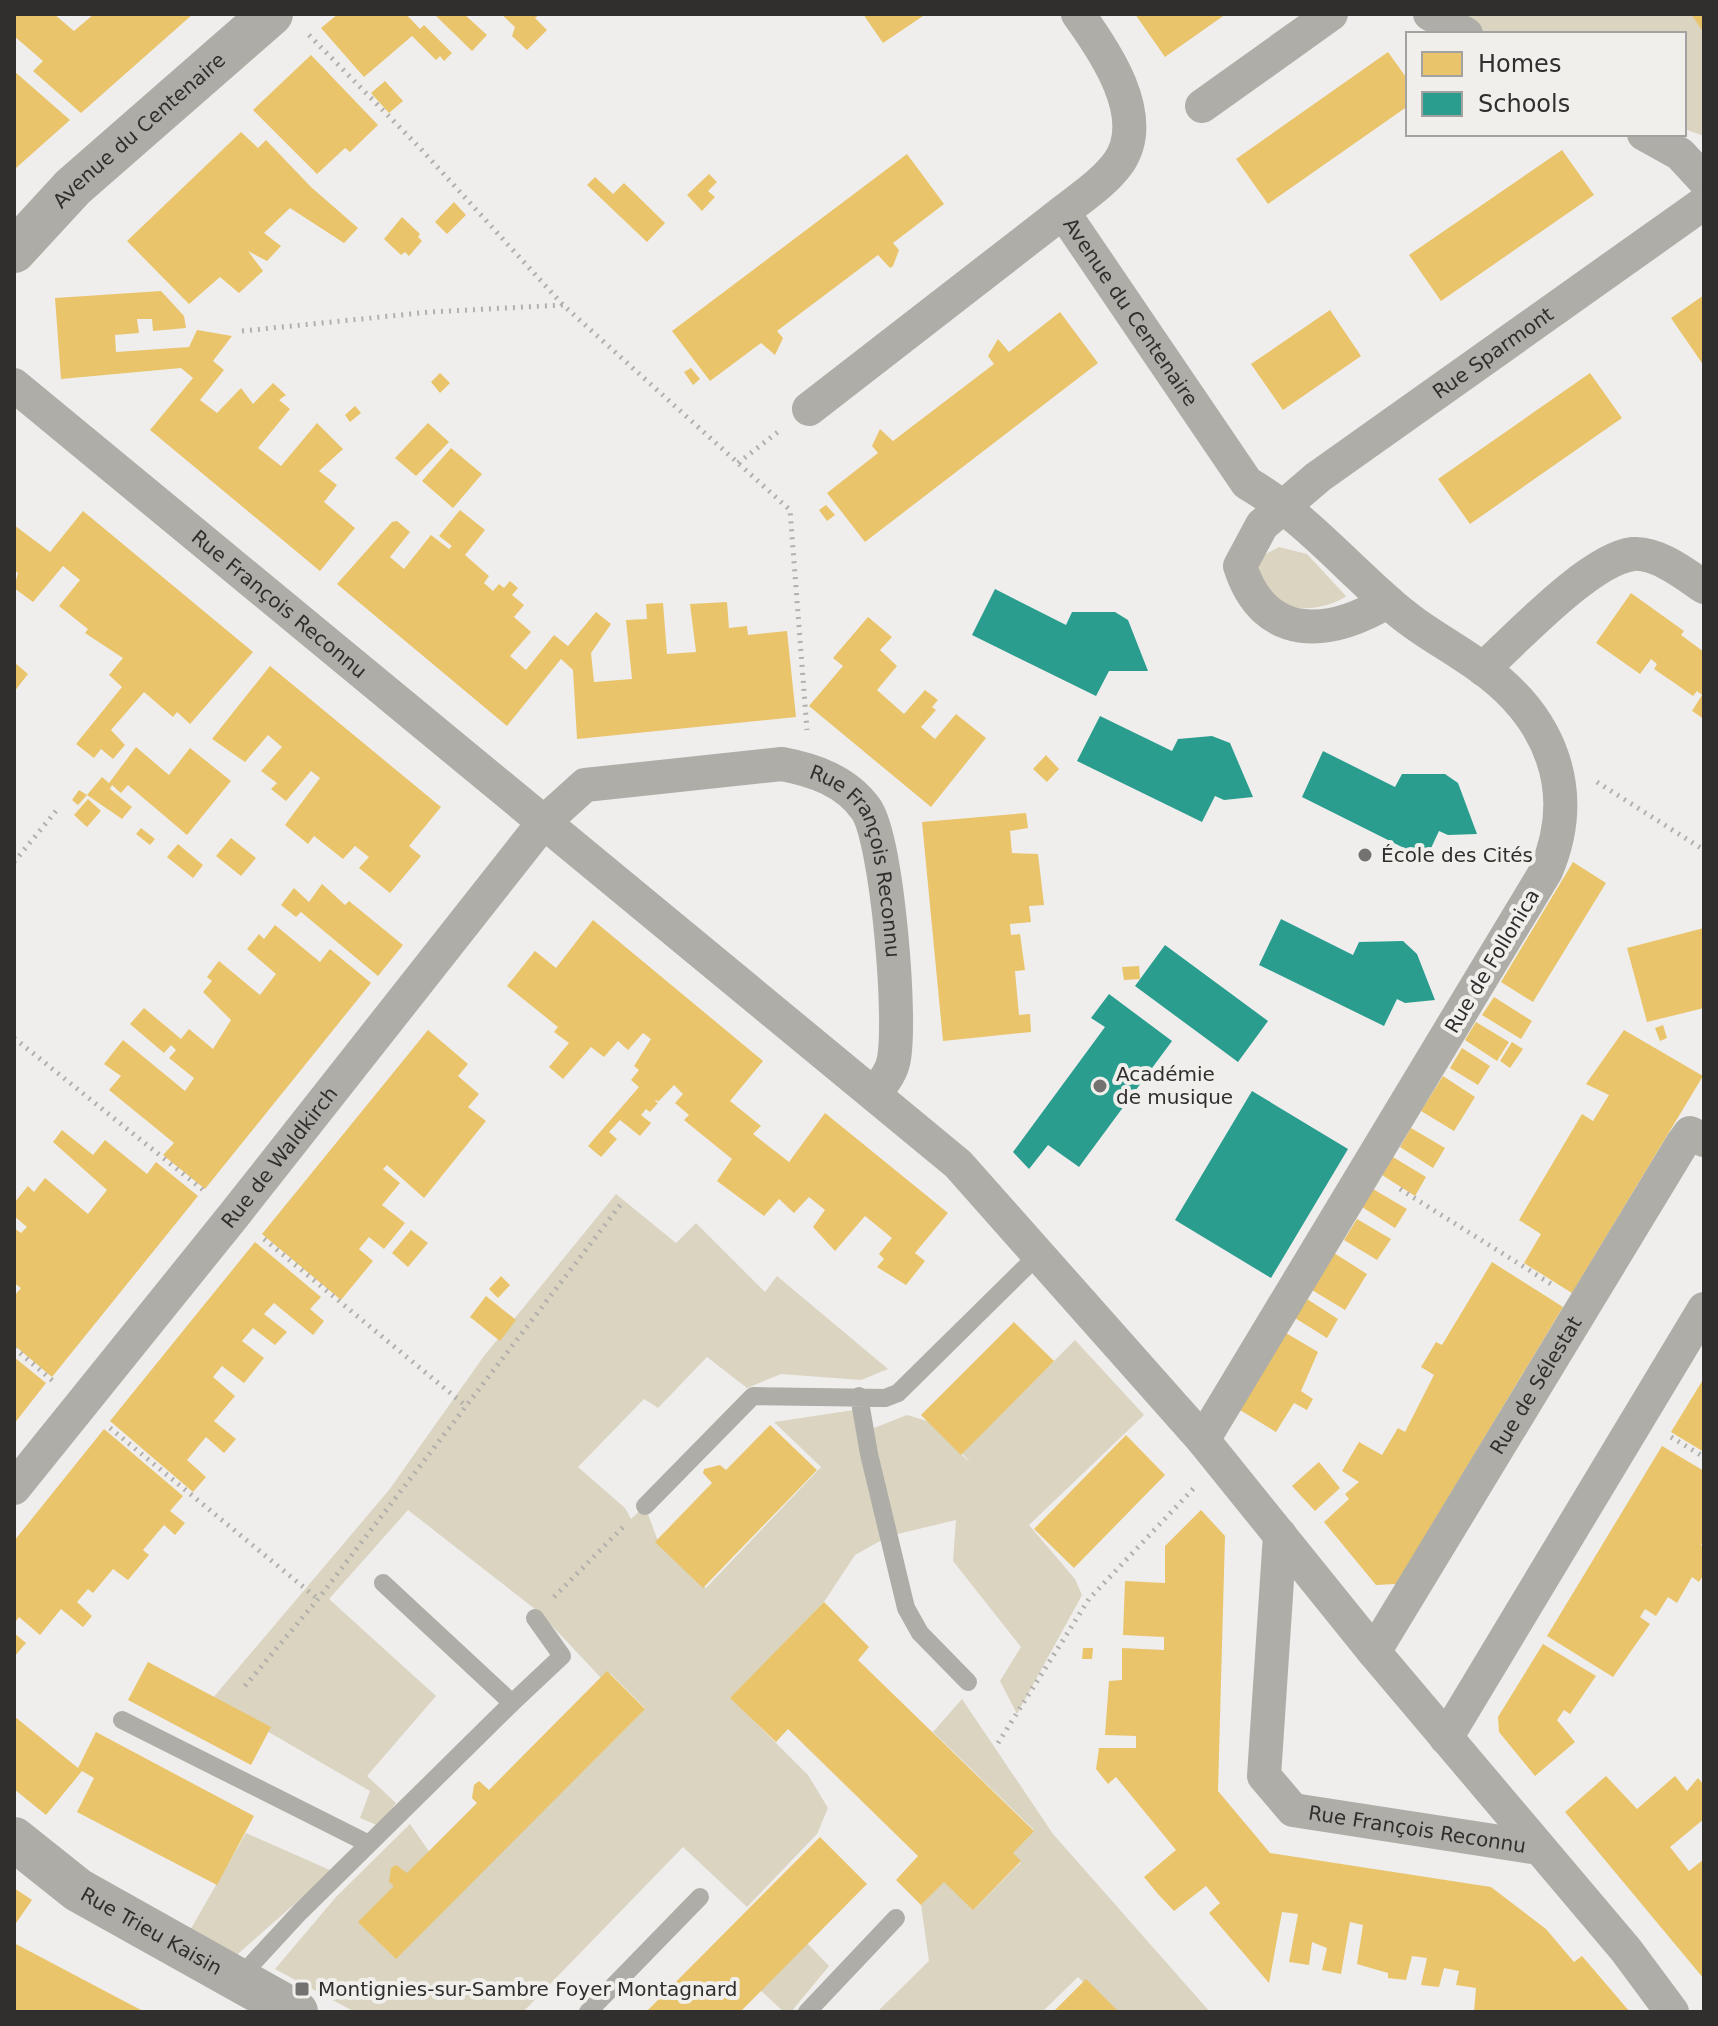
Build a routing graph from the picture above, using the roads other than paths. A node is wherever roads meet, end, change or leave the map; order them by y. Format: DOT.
graph roads {
  1 [pos="1078,14"];
  2 [pos="1331,14"];
  3 [pos="1430,14"];
  4 [pos="285,20"];
  5 [pos="1462,32"];
  6 [pos="1202,106"];
  7 [pos="1648,136"];
  8 [pos="1704,180"];
  9 [pos="1704,203"];
  10 [pos="1063,212"];
  11 [pos="14,251"];
  12 [pos="14,385"];
  13 [pos="809,409"];
  14 [pos="1285,505"];
  15 [pos="1704,587"];
  16 [pos="1387,602"];
  17 [pos="1483,669"];
  18 [pos="543,823"];
  19 [pos="875,1094"];
  20 [pos="1704,1140"];
  21 [pos="1040,1253"];
  22 [pos="1704,1309"];
  23 [pos="859,1396"];
  24 [pos="1212,1450"];
  25 [pos="14,1488"];
  26 [pos="648,1502"];
  27 [pos="1280,1535"];
  28 [pos="383,1583"];
  29 [pos="535,1618"];
  30 [pos="1374,1652"];
  31 [pos="968,1682"];
  32 [pos="512,1703"];
  33 [pos="122,1720"];
  34 [pos="1446,1738"];
  35 [pos="14,1839"];
  36 [pos="369,1844"];
  37 [pos="1539,1848"];
  38 [pos="700,1897"];
  39 [pos="896,1918"];
  40 [pos="237,1980"];
  41 [pos="296,2012"];
  42 [pos="588,2012"];
  43 [pos="807,2012"];
  44 [pos="1672,2012"];
  1 -- 10 [label="street"];
  2 -- 6 [label="street"];
  3 -- 5 [label="street"];
  4 -- 11 [label="main road, Avenue du Centenaire"];
  7 -- 8 [label="street"];
  9 -- 14 [label="street, Rue Sparmont"];
  10 -- 13 [label="street, Avenue du Centenaire"];
  10 -- 14 [label="street, Avenue du Centenaire"];
  12 -- 18 [label="street, Rue François Reconnu"];
  14 -- 16 [label="street, Avenue du Centenaire"];
  14 -- 16 [label="street"];
  15 -- 17 [label="street"];
  16 -- 17 [label="street, Avenue du Centenaire"];
  17 -- 24 [label="street, Rue de Follonica"];
  18 -- 19 [label="street, Rue François Reconnu"];
  18 -- 19 [label="street, Rue François Reconnu"];
  18 -- 25 [label="street, Rue de Waldkirch"];
  19 -- 21 [label="street, Rue François Reconnu"];
  20 -- 30 [label="street, Rue de Sélestat"];
  21 -- 23 [label="lane"];
  21 -- 24 [label="street, Rue François Reconnu"];
  22 -- 34 [label="street"];
  23 -- 26 [label="lane"];
  23 -- 31 [label="lane"];
  24 -- 27 [label="street, Rue François Reconnu"];
  27 -- 30 [label="street, Rue François Reconnu"];
  27 -- 37 [label="street, Rue François Reconnu"];
  28 -- 32 [label="lane"];
  29 -- 32 [label="lane"];
  30 -- 34 [label="street, Rue François Reconnu"];
  32 -- 36 [label="lane"];
  33 -- 36 [label="lane"];
  34 -- 37 [label="street, Rue François Reconnu"];
  35 -- 40 [label="main road, Rue Trieu Kaisin"];
  36 -- 40 [label="lane"];
  37 -- 44 [label="street, Rue François Reconnu"];
  38 -- 42 [label="lane"];
  39 -- 43 [label="lane"];
  40 -- 41 [label="main road, Rue Trieu Kaisin"];
}
